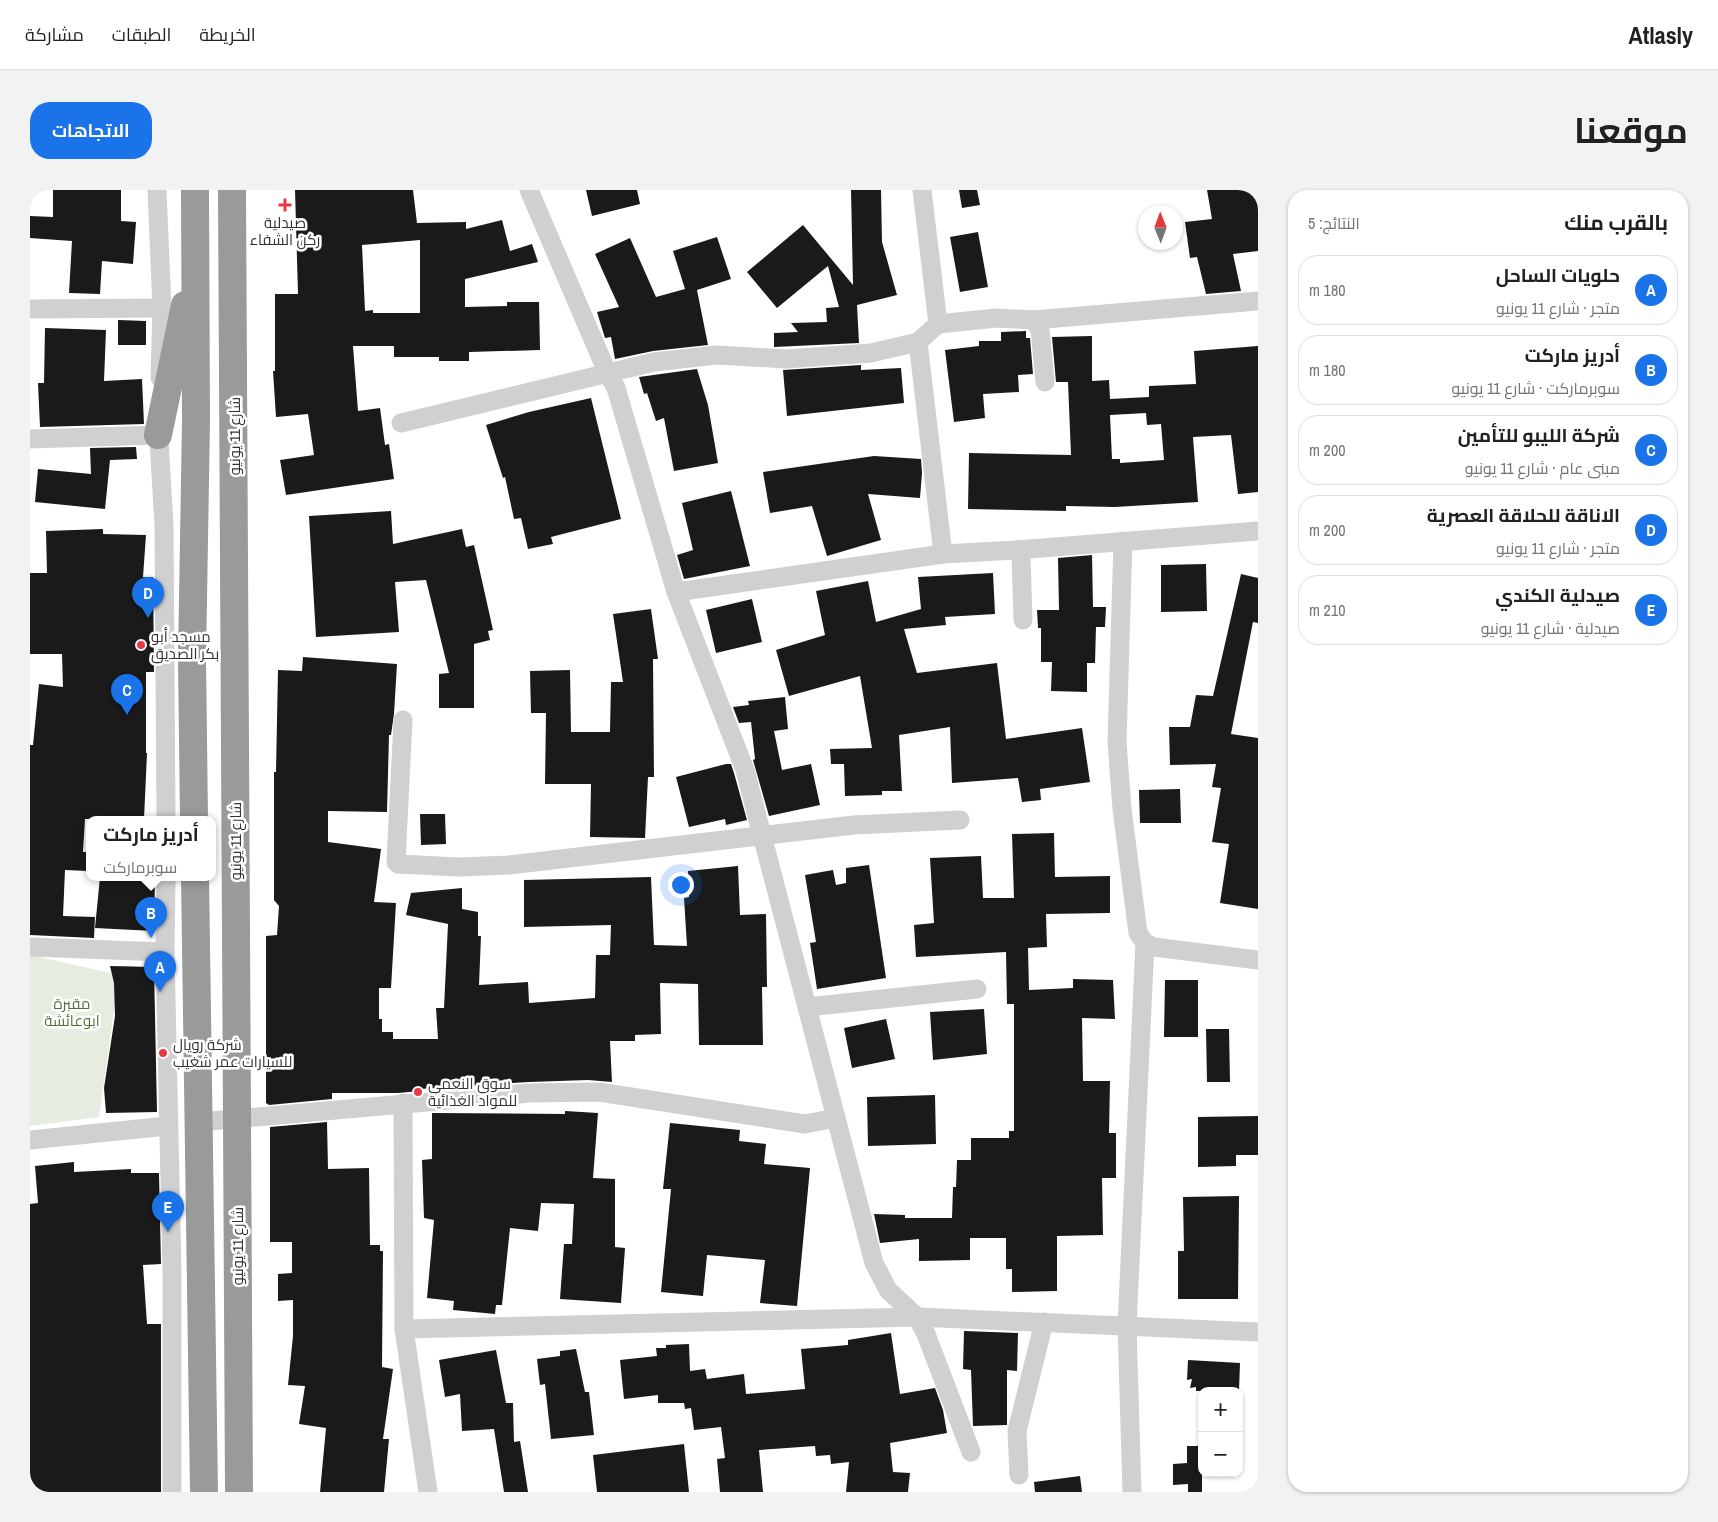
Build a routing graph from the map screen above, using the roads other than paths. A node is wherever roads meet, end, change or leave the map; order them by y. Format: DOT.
graph roads {
  1 [pos="157,190"];
  2 [pos="195,190"];
  3 [pos="232,190"];
  4 [pos="528,190"];
  5 [pos="922,190"];
  6 [pos="196,252"];
  7 [pos="1258,301"];
  8 [pos="162,308"];
  9 [pos="30,309"];
  10 [pos="1033,320"];
  11 [pos="938,324"];
  12 [pos="918,342"];
  13 [pos="607,372"];
  14 [pos="1045,382"];
  15 [pos="401,423"];
  16 [pos="158,435"];
  17 [pos="30,439"];
  18 [pos="1258,531"];
  19 [pos="1123,541"];
  20 [pos="1016,550"];
  21 [pos="943,554"];
  22 [pos="676,592"];
  23 [pos="1023,620"];
  24 [pos="403,720"];
  25 [pos="166,816"];
  26 [pos="194,816"];
  27 [pos="960,820"];
  28 [pos="763,834"];
  29 [pos="166,881"];
  30 [pos="195,881"];
  31 [pos="1144,943"];
  32 [pos="30,947"];
  33 [pos="165,952"];
  34 [pos="1258,960"];
  35 [pos="977,989"];
  36 [pos="807,1008"];
  37 [pos="403,1103"];
  38 [pos="836,1118"];
  39 [pos="236,1120"];
  40 [pos="200,1122"];
  41 [pos="167,1126"];
  42 [pos="30,1140"];
  43 [pos="917,1317"];
  44 [pos="1044,1322"];
  45 [pos="1127,1326"];
  46 [pos="404,1328"];
  47 [pos="1258,1332"];
  48 [pos="971,1452"];
  49 [pos="1019,1475"];
  50 [pos="172,1492"];
  51 [pos="204,1492"];
  52 [pos="239,1492"];
  53 [pos="428,1492"];
  54 [pos="1132,1492"];
  1 -- 8 [label="street"];
  2 -- 6 [label="highway"];
  3 -- 39 [label="highway, شارع 11 يونيو"];
  4 -- 13 [label="street"];
  5 -- 11 [label="street"];
  6 -- 16 [label="highway"];
  6 -- 26 [label="highway"];
  7 -- 10 [label="street"];
  8 -- 9 [label="street"];
  8 -- 16 [label="street"];
  10 -- 11 [label="street"];
  10 -- 14 [label="street"];
  11 -- 12 [label="street"];
  12 -- 13 [label="street"];
  12 -- 21 [label="street"];
  13 -- 15 [label="street"];
  13 -- 22 [label="street"];
  16 -- 17 [label="street"];
  16 -- 25 [label="street"];
  18 -- 19 [label="street"];
  19 -- 20 [label="street"];
  19 -- 31 [label="street"];
  20 -- 21 [label="street"];
  20 -- 23 [label="street"];
  21 -- 22 [label="street"];
  22 -- 28 [label="street"];
  24 -- 28 [label="street"];
  27 -- 28 [label="street"];
  28 -- 36 [label="street"];
  29 -- 33 [label="street"];
  30 -- 40 [label="highway"];
  31 -- 34 [label="street"];
  31 -- 45 [label="street"];
  32 -- 33 [label="street"];
  33 -- 41 [label="street"];
  35 -- 36 [label="street"];
  36 -- 38 [label="street"];
  37 -- 38 [label="street"];
  37 -- 39 [label="street"];
  37 -- 46 [label="street"];
  38 -- 43 [label="street"];
  39 -- 40 [label="street"];
  39 -- 52 [label="highway, شارع 11 يونيو"];
  40 -- 51 [label="highway"];
  41 -- 42 [label="street"];
  41 -- 50 [label="street"];
  43 -- 44 [label="street"];
  43 -- 46 [label="street"];
  43 -- 48 [label="street"];
  44 -- 45 [label="street"];
  44 -- 49 [label="street"];
  45 -- 47 [label="street"];
  45 -- 54 [label="street"];
  46 -- 53 [label="street"];
}
